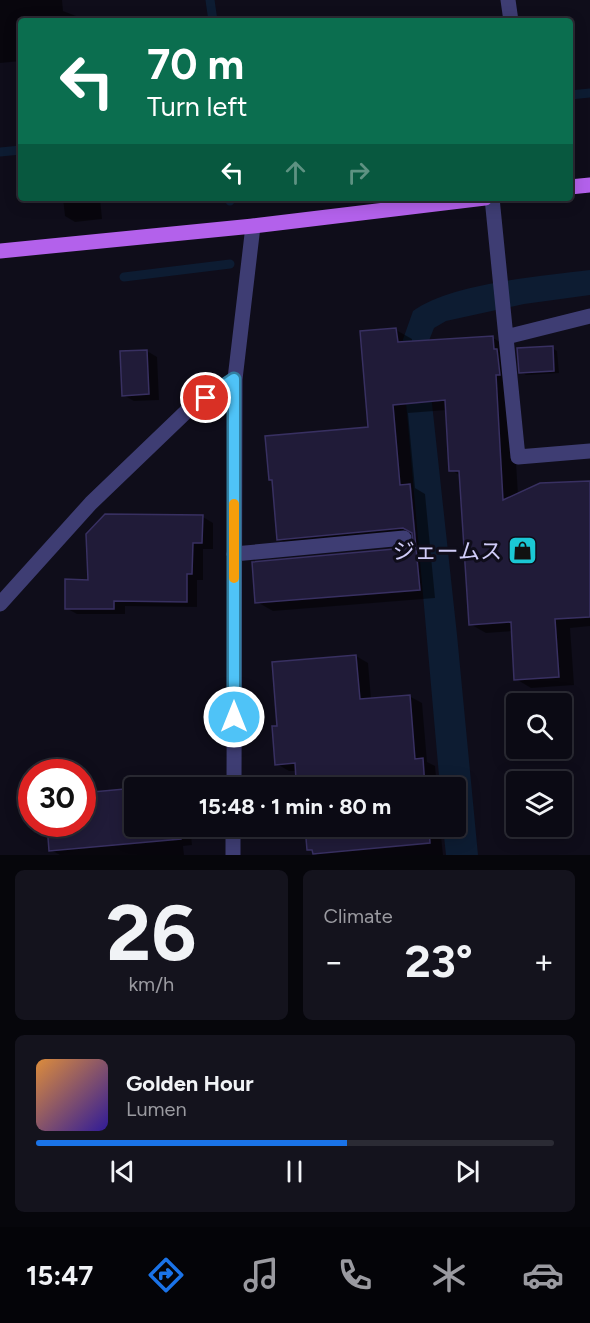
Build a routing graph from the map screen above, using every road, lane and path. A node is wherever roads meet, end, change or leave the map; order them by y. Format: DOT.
graph roads {
  1 [pos="508,0"];
  2 [pos="511,18"];
  3 [pos="590,185"];
  4 [pos="573,187"];
  5 [pos="460,201"];
  6 [pos="492,201"];
  7 [pos="253,226"];
  8 [pos="0,251"];
  9 [pos="590,316"];
  10 [pos="506,337"];
  11 [pos="234,379"];
  12 [pos="590,451"];
  13 [pos="404,538"];
  14 [pos="234,554"];
  15 [pos="0,604"];
  16 [pos="234,777"];
  17 [pos="233,837"];
  18 [pos="233,855"];
  1 -- 2 [label="street"];
  3 -- 4 [label="main road"];
  5 -- 7 [label="main road"];
  6 -- 10 [label="street"];
  7 -- 8 [label="main road"];
  7 -- 11 [label="street"];
  9 -- 10 [label="street"];
  10 -- 12 [label="street"];
  11 -- 14 [label="street"];
  11 -- 15 [label="street"];
  13 -- 14 [label="street"];
  14 -- 16 [label="street"];
  17 -- 18 [label="street"];
}
